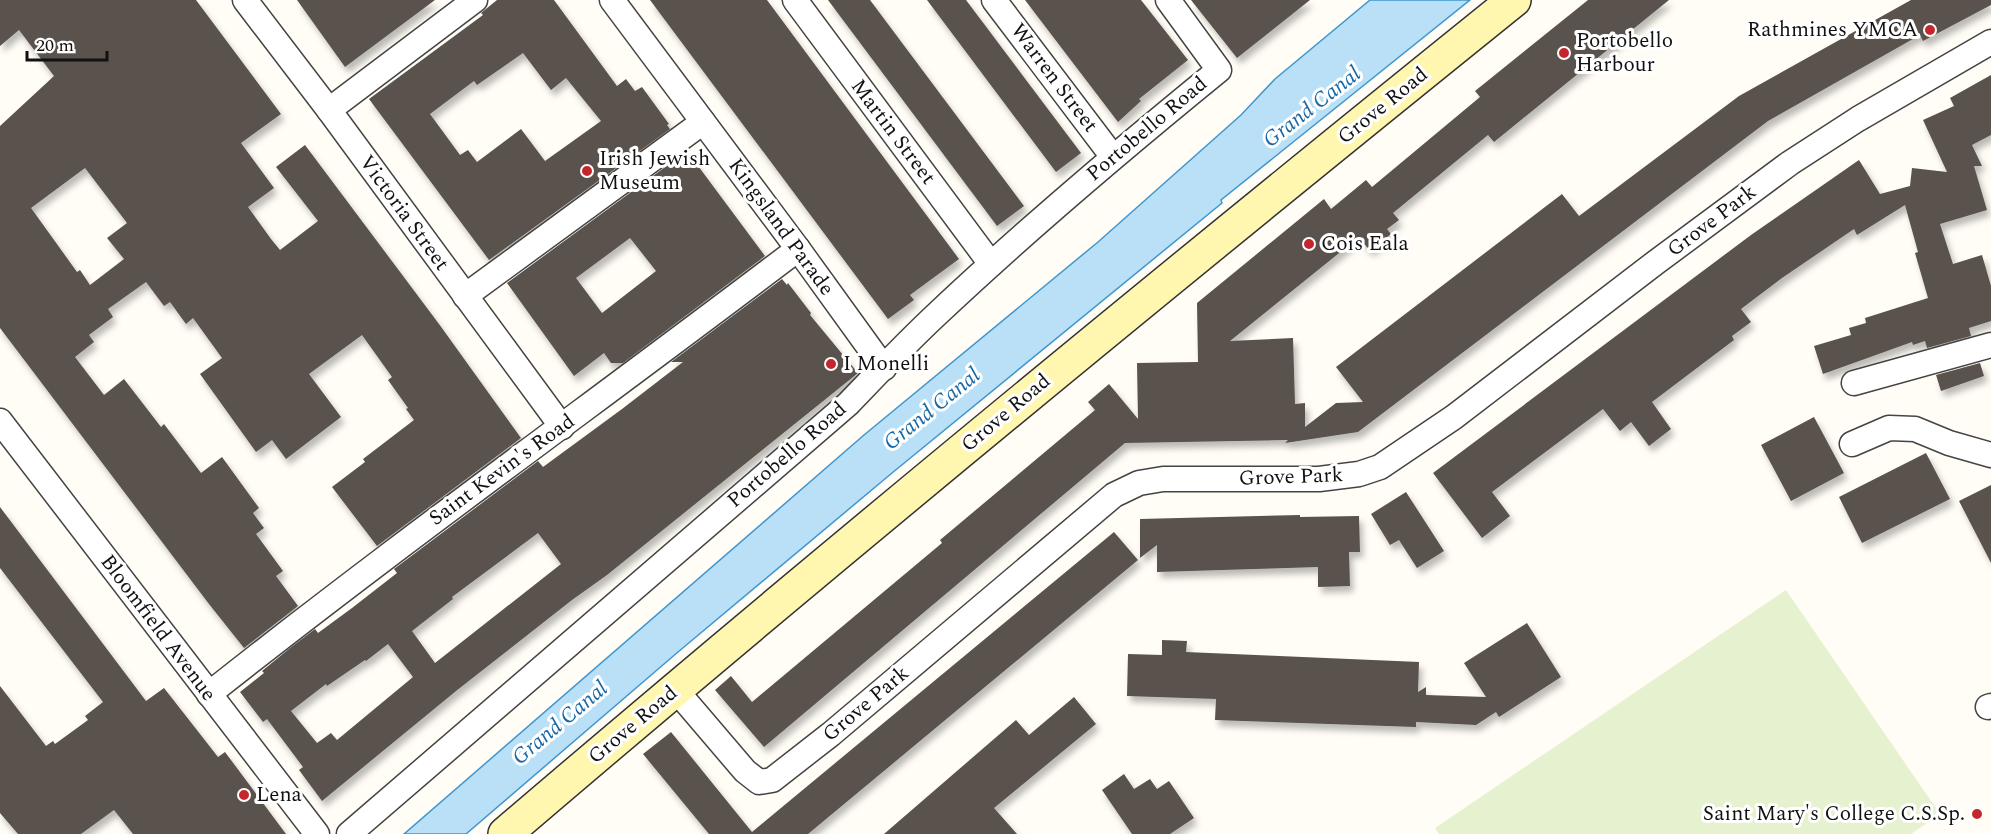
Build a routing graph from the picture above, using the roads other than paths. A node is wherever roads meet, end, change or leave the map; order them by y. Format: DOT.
graph roads {
  1 [pos="245,0"];
  2 [pos="475,0"];
  3 [pos="612,0"];
  4 [pos="795,0"];
  5 [pos="994,0"];
  6 [pos="1168,0"];
  7 [pos="1514,0"];
  8 [pos="1991,42"];
  9 [pos="329,110"];
  10 [pos="703,122"];
  11 [pos="1113,157"];
  12 [pos="798,249"];
  13 [pos="991,264"];
  14 [pos="465,296"];
  15 [pos="1991,345"];
  16 [pos="884,368"];
  17 [pos="1854,383"];
  18 [pos="0,421"];
  19 [pos="562,427"];
  20 [pos="1852,444"];
  21 [pos="1991,455"];
  22 [pos="675,689"];
  23 [pos="209,694"];
  24 [pos="317,834"];
  25 [pos="349,834"];
  26 [pos="505,834"];
  1 -- 9 [label="street, Victoria Street"];
  2 -- 9 [label="street"];
  3 -- 10 [label="street, Kingsland Parade"];
  4 -- 13 [label="street, Martin Street"];
  5 -- 11 [label="street, Warren Street"];
  6 -- 11 [label="street, Portobello Road"];
  7 -- 22 [label="main road, Grove Road"];
  8 -- 22 [label="street, Grove Park"];
  9 -- 14 [label="street, Victoria Street"];
  10 -- 12 [label="street, Kingsland Parade"];
  10 -- 14 [label="street"];
  11 -- 13 [label="street, Portobello Road"];
  12 -- 16 [label="street, Kingsland Parade"];
  12 -- 19 [label="street, Saint Kevin's Road"];
  13 -- 16 [label="street, Portobello Road"];
  14 -- 19 [label="street, Victoria Street"];
  15 -- 17 [label="street"];
  16 -- 25 [label="street, Portobello Road"];
  18 -- 23 [label="street, Bloomfield Avenue"];
  19 -- 23 [label="street, Saint Kevin's Road"];
  20 -- 21 [label="street"];
  22 -- 26 [label="main road, Grove Road"];
  23 -- 24 [label="street, Bloomfield Avenue"];
}
